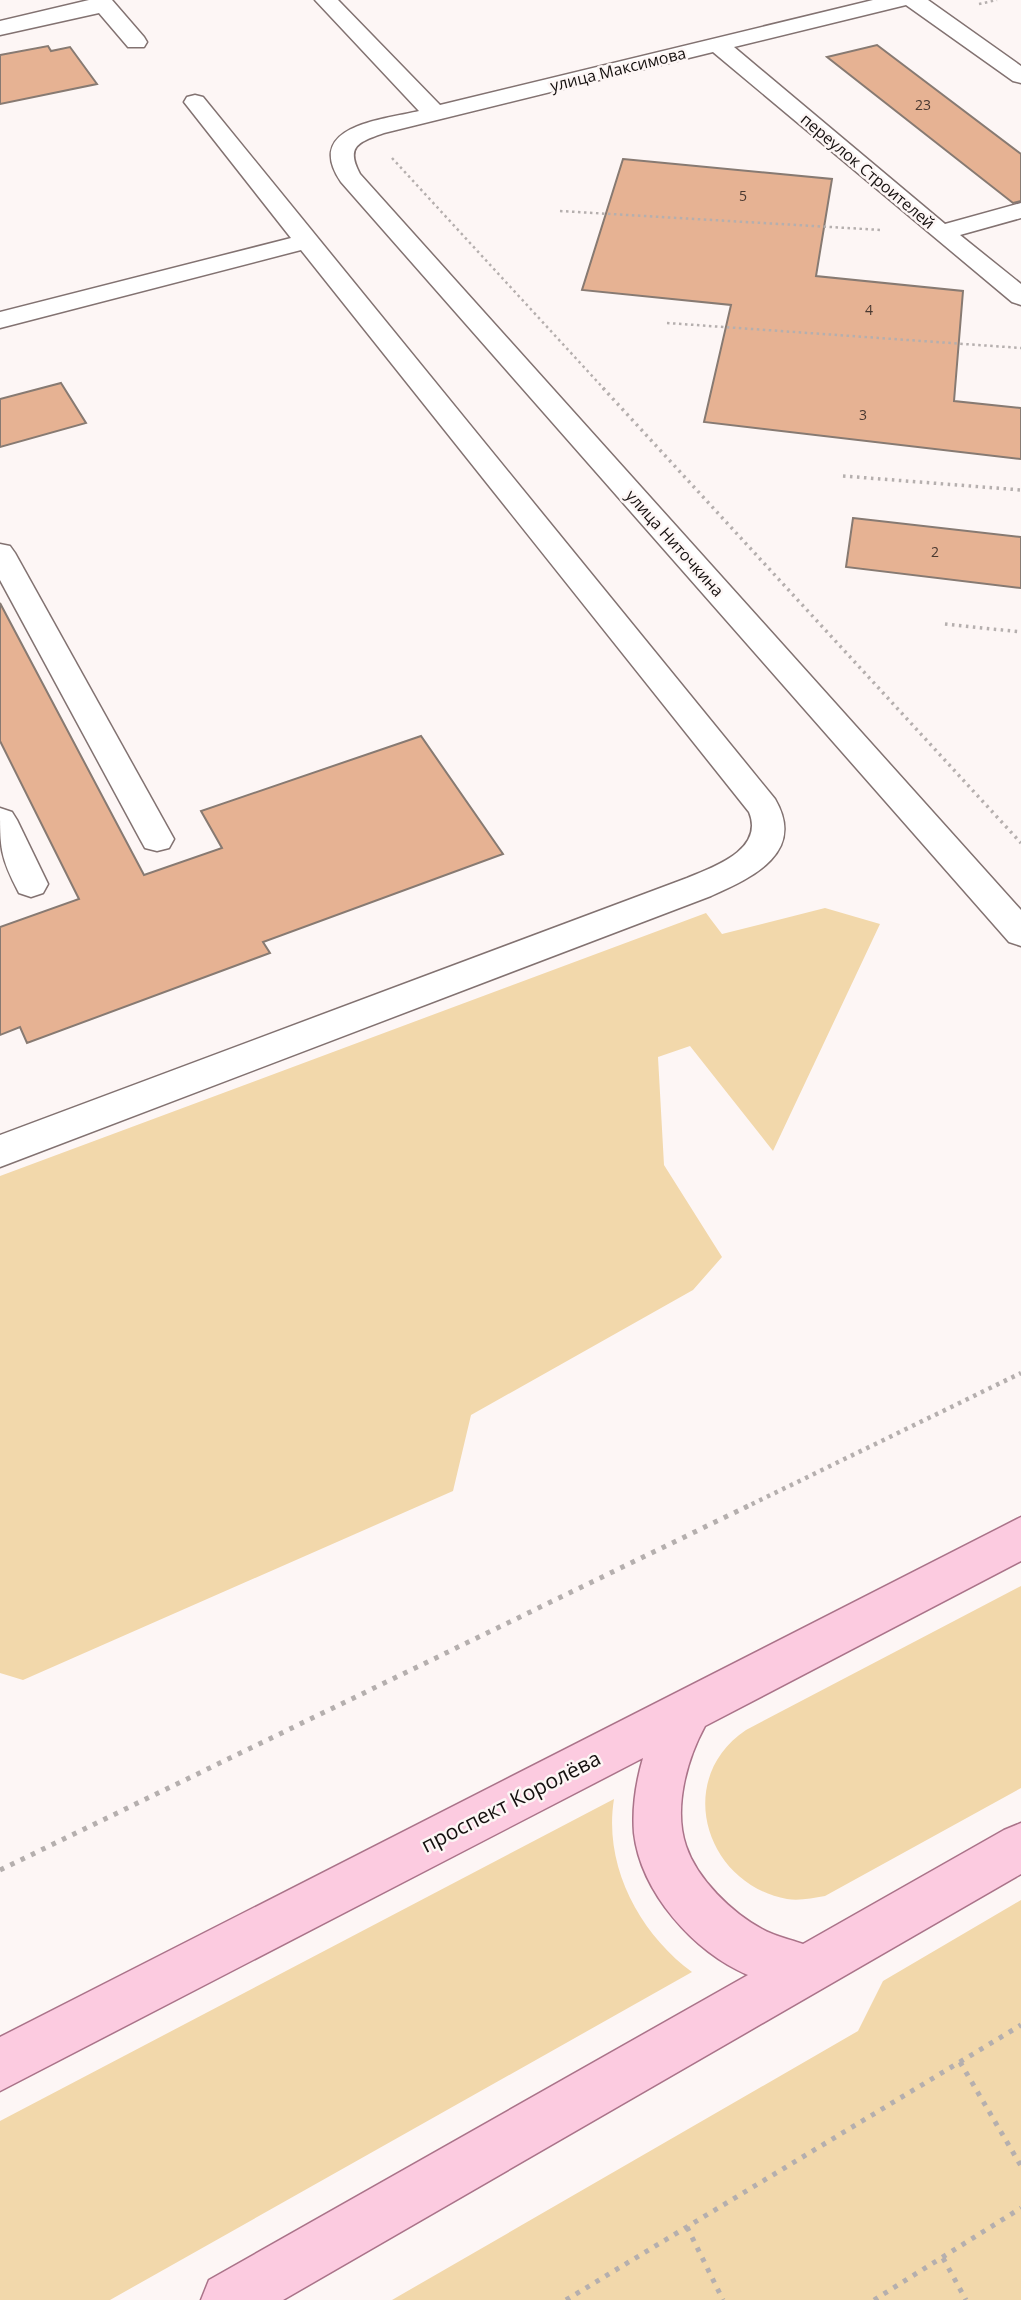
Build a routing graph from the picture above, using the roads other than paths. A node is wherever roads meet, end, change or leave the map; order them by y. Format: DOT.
graph roads {
  1 [pos="326,0"];
  2 [pos="900,0"];
  3 [pos="102,2"];
  4 [pos="0,28"];
  5 [pos="135,41"];
  6 [pos="717,44"];
  7 [pos="1021,76"];
  8 [pos="195,102"];
  9 [pos="435,114"];
  10 [pos="341,148"];
  11 [pos="1021,209"];
  12 [pos="942,233"];
  13 [pos="307,241"];
  14 [pos="1021,297"];
  15 [pos="0,320"];
  16 [pos="0,553"];
  17 [pos="0,820"];
  18 [pos="157,839"];
  19 [pos="31,884"];
  20 [pos="1021,933"];
  21 [pos="0,1151"];
  22 [pos="1021,1538"];
  23 [pos="688,1710"];
  24 [pos="1021,1847"];
  25 [pos="806,1970"];
  26 [pos="0,2065"];
  27 [pos="229,2300"];
  1 -- 9 [label="street"];
  2 -- 6 [label="street, улица Максимова"];
  2 -- 7 [label="street"];
  3 -- 4 [label="street"];
  3 -- 5 [label="street"];
  6 -- 9 [label="street, улица Максимова"];
  6 -- 12 [label="street, переулок Строителей"];
  8 -- 13 [label="street"];
  9 -- 10 [label="street, улица Максимова"];
  10 -- 20 [label="street, улица Ниточкина"];
  11 -- 12 [label="street"];
  12 -- 14 [label="street, переулок Строителей"];
  13 -- 15 [label="street"];
  13 -- 21 [label="street"];
  16 -- 18 [label="street"];
  17 -- 19 [label="street"];
  22 -- 23 [label="main road, проспект Королёва"];
  23 -- 25 [label="main road"];
  23 -- 26 [label="main road, проспект Королёва"];
  24 -- 25 [label="main road"];
  25 -- 27 [label="main road"];
}
